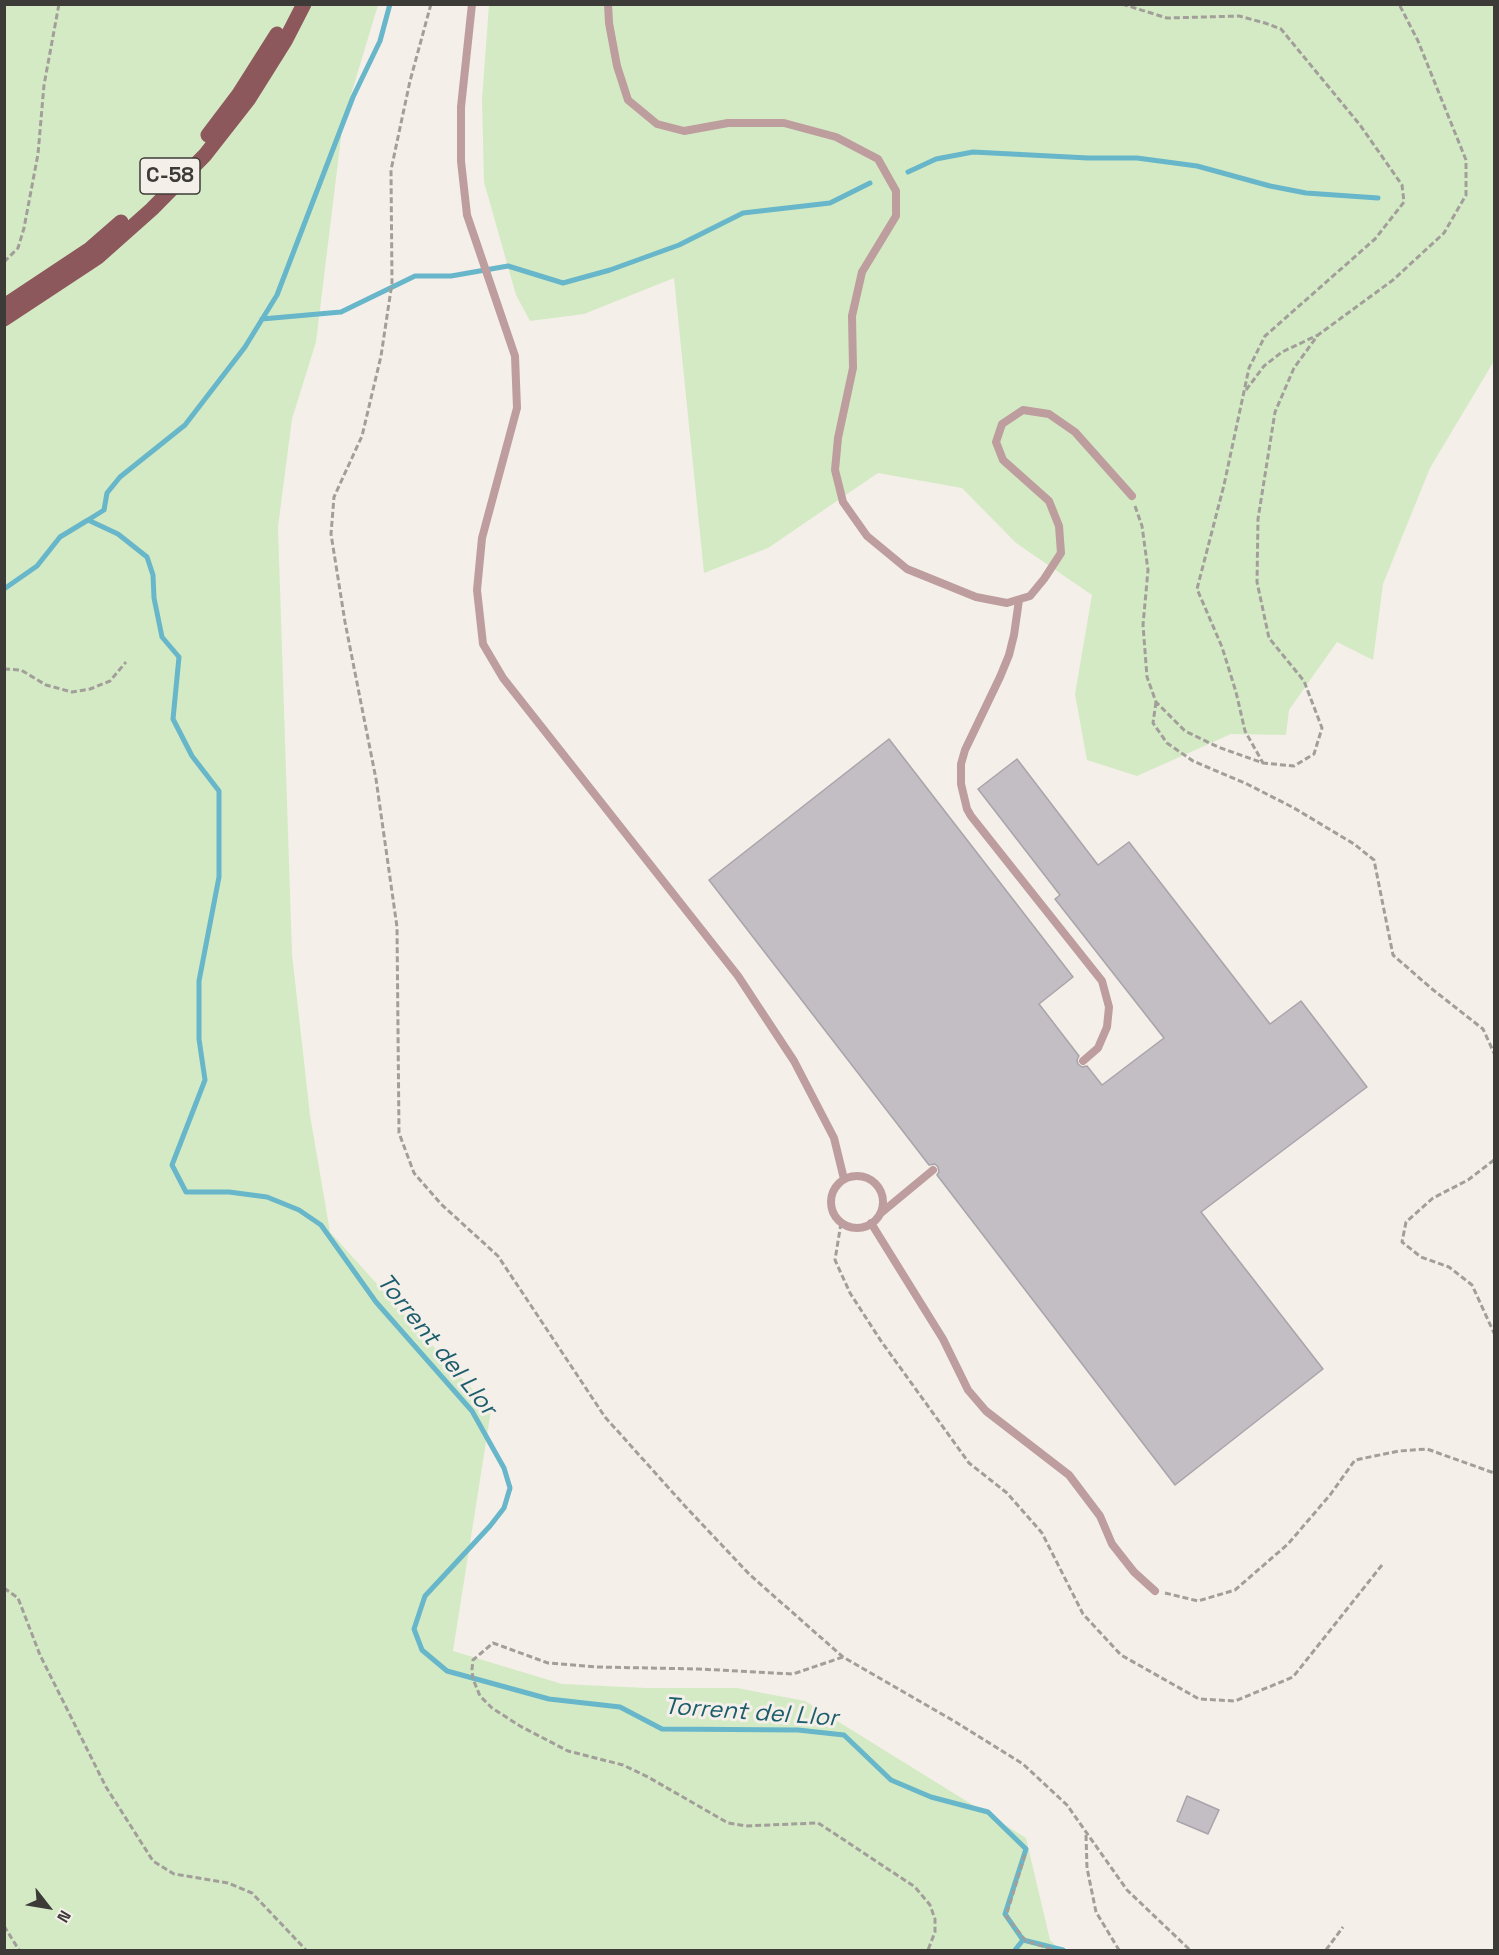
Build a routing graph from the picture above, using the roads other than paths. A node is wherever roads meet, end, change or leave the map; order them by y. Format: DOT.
graph roads {
  1 [pos="292,4"];
  2 [pos="304,4"];
  3 [pos="472,4"];
  4 [pos="608,4"];
  5 [pos="4,306"];
  6 [pos="4,318"];
  7 [pos="1132,496"];
  8 [pos="1019,600"];
  9 [pos="1083,1061"];
  10 [pos="933,1170"];
  11 [pos="844,1179"];
  12 [pos="880,1214"];
  13 [pos="871,1223"];
  14 [pos="1155,1591"];
  1 -- 5 [label="main road, C-58"];
  2 -- 6 [label="main road, C-58"];
  3 -- 11 [label="lane"];
  4 -- 8 [label="lane"];
  7 -- 8 [label="lane"];
  8 -- 9 [label="lane"];
  10 -- 12 [label="lane"];
  11 -- 12 [label="lane"];
  11 -- 13 [label="lane"];
  12 -- 13 [label="lane"];
  13 -- 14 [label="lane"];
}
